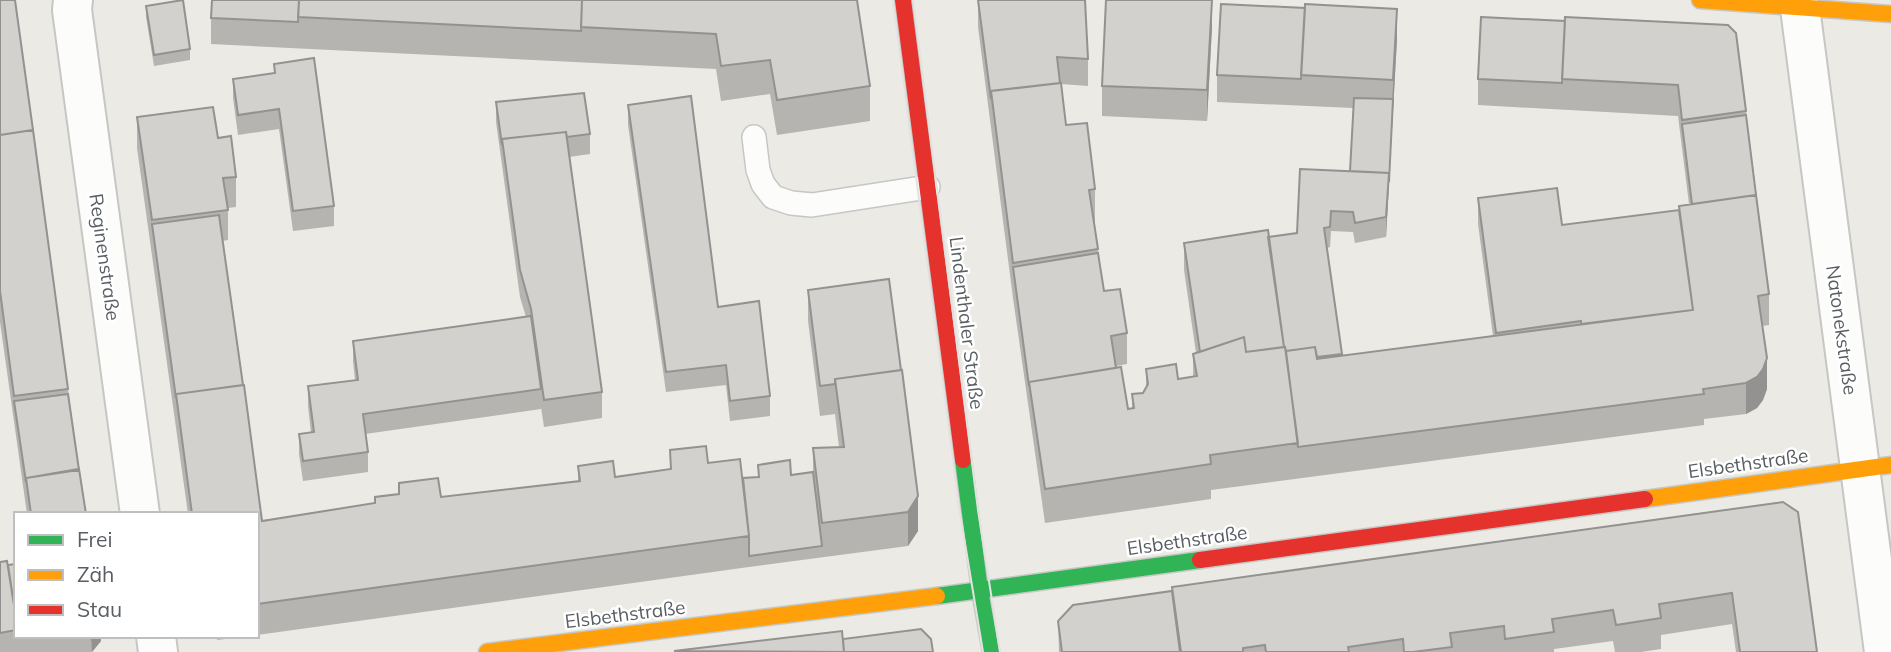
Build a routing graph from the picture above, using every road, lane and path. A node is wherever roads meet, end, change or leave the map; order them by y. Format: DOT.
graph roads {
  1 [pos="73,0"];
  2 [pos="903,0"];
  3 [pos="911,0"];
  4 [pos="1700,0"];
  5 [pos="1800,8"];
  6 [pos="1891,13"];
  7 [pos="907,33"];
  8 [pos="754,137"];
  9 [pos="928,187"];
  10 [pos="1876,467"];
  11 [pos="140,512"];
  12 [pos="980,590"];
  13 [pos="488,652"];
  14 [pos="991,652"];
  15 [pos="1884,652"];
  1 -- 11 [label="street, Reginenstraße"];
  2 -- 7 [label="street, Lindenthaler Straße"];
  3 -- 7 [label="lane"];
  4 -- 5 [label="street"];
  5 -- 6 [label="street"];
  5 -- 10 [label="street, Natonekstraße"];
  7 -- 9 [label="street, Lindenthaler Straße"];
  8 -- 9 [label="lane"];
  9 -- 12 [label="street, Lindenthaler Straße"];
  10 -- 12 [label="street, Elsbethstraße"];
  10 -- 15 [label="street, Natonekstraße"];
  12 -- 13 [label="street, Elsbethstraße"];
  12 -- 14 [label="street, Lindenthaler Straße"];
}
